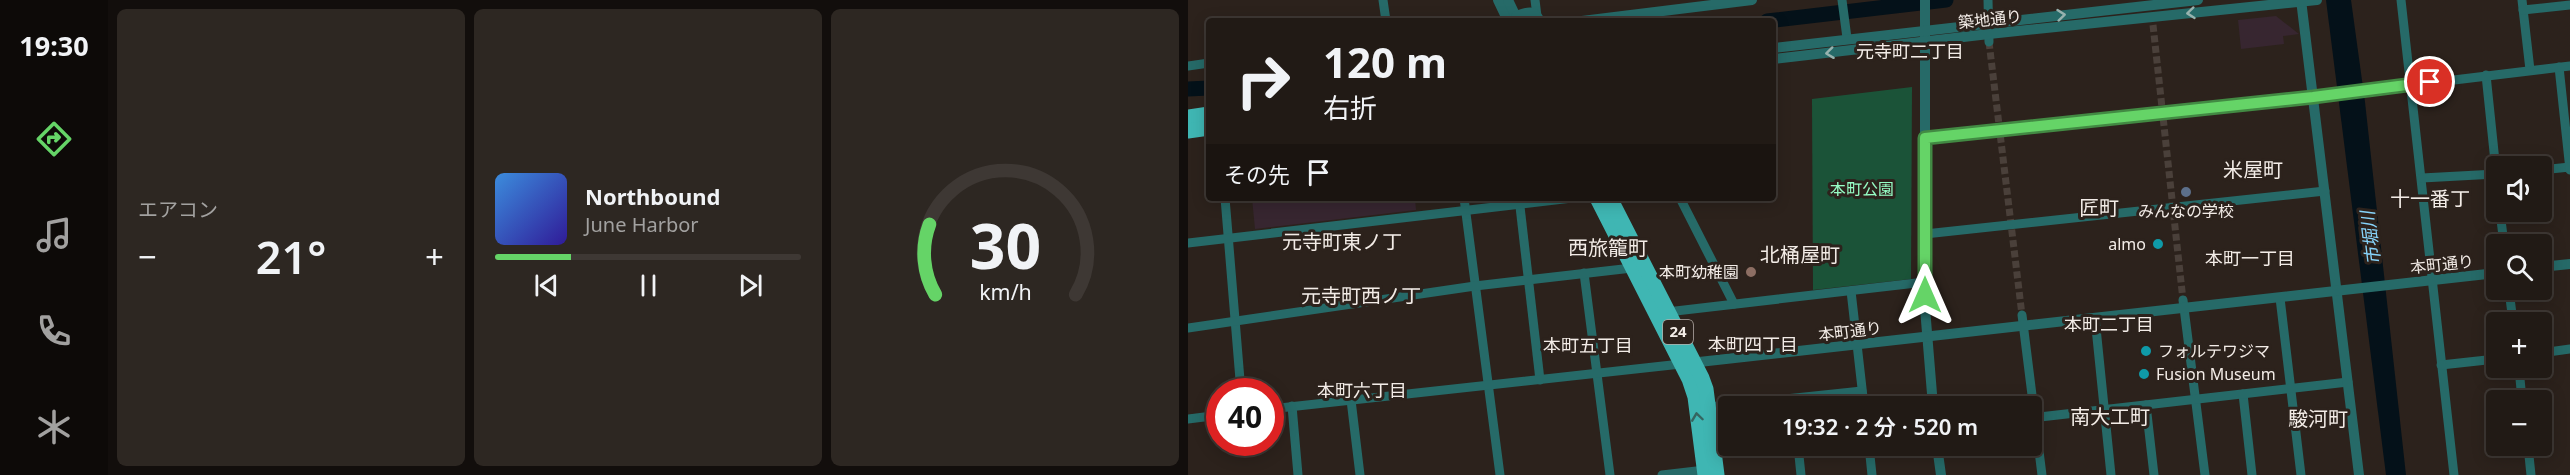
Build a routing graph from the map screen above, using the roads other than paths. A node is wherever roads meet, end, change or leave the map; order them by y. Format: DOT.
graph roads {
  1 [pos="1383,0"];
  2 [pos="1498,0"];
  3 [pos="1508,0"];
  4 [pos="1535,0"];
  5 [pos="1752,0"];
  6 [pos="1988,0"];
  7 [pos="2198,0"];
  8 [pos="2318,0"];
  9 [pos="2401,0"];
  10 [pos="2305,1"];
  11 [pos="1842,2"];
  12 [pos="1693,3"];
  13 [pos="1925,4"];
  14 [pos="2570,4"];
  15 [pos="2522,5"];
  16 [pos="1386,18"];
  17 [pos="1512,18"];
  18 [pos="1513,18"];
  19 [pos="1517,18"];
  20 [pos="1539,18"];
  21 [pos="1600,18"];
  22 [pos="1925,30"];
  23 [pos="1989,32"];
  24 [pos="1846,38"];
  25 [pos="1925,42"];
  26 [pos="1776,48"];
  27 [pos="1776,59"];
  28 [pos="1206,63"];
  29 [pos="1188,66"];
  30 [pos="2570,66"];
  31 [pos="2559,67"];
  32 [pos="2530,70"];
  33 [pos="2486,75"];
  34 [pos="2411,85"];
  35 [pos="2313,97"];
  36 [pos="1206,108"];
  37 [pos="1188,109"];
  38 [pos="1206,114"];
  39 [pos="1188,117"];
  40 [pos="1206,128"];
  41 [pos="1188,131"];
  42 [pos="1925,138"];
  43 [pos="2494,156"];
  44 [pos="2570,168"];
  45 [pos="2552,169"];
  46 [pos="2486,174"];
  47 [pos="2422,178"];
  48 [pos="2325,191"];
  49 [pos="1225,201"];
  50 [pos="1464,201"];
  51 [pos="1519,201"];
  52 [pos="1598,201"];
  53 [pos="1612,201"];
  54 [pos="1682,201"];
  55 [pos="1466,211"];
  56 [pos="1926,234"];
  57 [pos="1228,239"];
  58 [pos="1188,243"];
  59 [pos="2570,264"];
  60 [pos="2552,266"];
  61 [pos="1632,268"];
  62 [pos="1584,273"];
  63 [pos="2486,274"];
  64 [pos="1529,279"];
  65 [pos="2431,279"];
  66 [pos="1925,282"];
  67 [pos="1475,286"];
  68 [pos="1851,291"];
  69 [pos="2337,291"];
  70 [pos="2280,298"];
  71 [pos="1734,304"];
  72 [pos="2184,304"];
  73 [pos="1667,312"];
  74 [pos="2095,318"];
  75 [pos="2023,321"];
  76 [pos="1236,322"];
  77 [pos="1188,328"];
  78 [pos="1927,336"];
  79 [pos="1857,345"];
  80 [pos="2570,349"];
  81 [pos="2552,351"];
  82 [pos="2486,360"];
  83 [pos="1687,364"];
  84 [pos="2441,365"];
  85 [pos="1597,374"];
  86 [pos="1240,378"];
  87 [pos="1540,380"];
  88 [pos="2348,382"];
  89 [pos="1488,386"];
  90 [pos="2290,389"];
  91 [pos="1862,390"];
  92 [pos="2243,394"];
  93 [pos="1863,396"];
  94 [pos="1932,396"];
  95 [pos="2031,396"];
  96 [pos="1351,400"];
  97 [pos="2196,400"];
  98 [pos="2146,405"];
  99 [pos="1292,406"];
  100 [pos="1284,407"];
  101 [pos="1709,408"];
  102 [pos="2104,411"];
  103 [pos="1206,417"];
  104 [pos="2042,417"];
  105 [pos="1188,419"];
  106 [pos="1715,454"];
  107 [pos="1718,454"];
  108 [pos="1798,456"];
  109 [pos="1870,456"];
  110 [pos="1938,456"];
  111 [pos="2039,456"];
  112 [pos="2529,456"];
  113 [pos="1709,473"];
  114 [pos="1298,475"];
  115 [pos="1360,475"];
  116 [pos="1500,475"];
  117 [pos="1610,475"];
  118 [pos="1662,475"];
  119 [pos="1802,475"];
  120 [pos="1872,475"];
  121 [pos="1941,475"];
  122 [pos="2042,475"];
  123 [pos="2111,475"];
  124 [pos="2154,475"];
  125 [pos="2205,475"];
  126 [pos="2252,475"];
  127 [pos="2301,475"];
  128 [pos="2359,475"];
  129 [pos="2454,475"];
  130 [pos="2531,475"];
  1 -- 16 [label="street"];
  2 -- 17 [label="street"];
  3 -- 18 [label="street"];
  4 -- 20 [label="street"];
  5 -- 12 [label="street"];
  6 -- 23 [label="street"];
  23 -- 7 [label="street, 築地通り, one-way"];
  8 -- 10 [label="street, 築地通り"];
  9 -- 34 [label="street"];
  10 -- 23 [label="street, 築地通り, one-way"];
  10 -- 35 [label="street"];
  11 -- 24 [label="street"];
  12 -- 21 [label="street"];
  13 -- 22 [label="street"];
  14 -- 15 [label="street"];
  15 -- 32 [label="street"];
  19 -- 20 [label="street"];
  22 -- 23 [label="street, 築地通り"];
  22 -- 24 [label="street, 築地通り"];
  22 -- 25 [label="street"];
  23 -- 25 [label="street, 築地通り"];
  24 -- 26 [label="street, 築地通り"];
  25 -- 27 [label="street, 築地通り, one-way"];
  25 -- 42 [label="street"];
  28 -- 29 [label="street"];
  30 -- 31 [label="street"];
  31 -- 32 [label="street"];
  31 -- 44 [label="street"];
  32 -- 33 [label="street"];
  33 -- 34 [label="street"];
  33 -- 43 [label="street"];
  34 -- 35 [label="street"];
  34 -- 47 [label="street"];
  35 -- 42 [label="street"];
  35 -- 48 [label="street"];
  36 -- 37 [label="highway"];
  38 -- 39 [label="highway"];
  40 -- 41 [label="highway"];
  42 -- 56 [label="street"];
  44 -- 45 [label="street"];
  46 -- 47 [label="street"];
  47 -- 65 [label="street"];
  48 -- 56 [label="street"];
  48 -- 69 [label="street"];
  49 -- 57 [label="street"];
  50 -- 55 [label="street"];
  51 -- 55 [label="street"];
  51 -- 64 [label="street"];
  52 -- 61 [label="highway, 24"];
  53 -- 73 [label="highway, 24"];
  54 -- 71 [label="street"];
  55 -- 57 [label="street"];
  55 -- 67 [label="street"];
  56 -- 66 [label="street"];
  57 -- 58 [label="street"];
  57 -- 76 [label="street"];
  59 -- 60 [label="street"];
  61 -- 62 [label="street"];
  61 -- 83 [label="highway, 24"];
  62 -- 64 [label="street"];
  62 -- 85 [label="street"];
  63 -- 65 [label="street, 本町通り"];
  64 -- 67 [label="street"];
  64 -- 87 [label="street"];
  65 -- 69 [label="street, 本町通り"];
  65 -- 84 [label="street"];
  66 -- 68 [label="street"];
  66 -- 78 [label="street"];
  67 -- 76 [label="street"];
  67 -- 89 [label="street"];
  68 -- 71 [label="street"];
  68 -- 79 [label="street"];
  69 -- 70 [label="street, 本町通り"];
  69 -- 88 [label="street"];
  70 -- 72 [label="street, 本町通り"];
  70 -- 90 [label="street"];
  71 -- 73 [label="street"];
  72 -- 74 [label="street, 本町通り"];
  72 -- 97 [label="street"];
  73 -- 83 [label="highway, 24"];
  74 -- 75 [label="street, 本町通り"];
  74 -- 102 [label="street"];
  75 -- 78 [label="street, 本町通り"];
  75 -- 95 [label="street"];
  76 -- 77 [label="street"];
  76 -- 86 [label="street"];
  78 -- 79 [label="street, 本町通り"];
  78 -- 94 [label="street"];
  79 -- 83 [label="street, 本町通り"];
  79 -- 91 [label="street"];
  80 -- 81 [label="street"];
  82 -- 84 [label="street"];
  83 -- 85 [label="street, 本町通り"];
  83 -- 101 [label="highway, 24"];
  113 -- 83 [label="highway, 24, one-way"];
  84 -- 129 [label="street"];
  85 -- 87 [label="street, 本町通り"];
  85 -- 117 [label="street"];
  87 -- 89 [label="street, 本町通り"];
  88 -- 90 [label="street"];
  88 -- 128 [label="street"];
  89 -- 96 [label="street, 本町通り"];
  89 -- 116 [label="street"];
  90 -- 92 [label="street"];
  90 -- 127 [label="street"];
  91 -- 93 [label="street"];
  91 -- 101 [label="street"];
  92 -- 97 [label="street"];
  92 -- 126 [label="street"];
  96 -- 99 [label="street, 本町通り"];
  96 -- 115 [label="street"];
  97 -- 98 [label="street"];
  97 -- 125 [label="street"];
  98 -- 102 [label="street"];
  98 -- 124 [label="street"];
  99 -- 100 [label="street, 本町通り"];
  99 -- 114 [label="street"];
  101 -- 106 [label="highway, 24"];
  102 -- 104 [label="street"];
  102 -- 123 [label="street"];
  103 -- 105 [label="street"];
  106 -- 107 [label="street"];
  106 -- 113 [label="highway, 24"];
  108 -- 119 [label="street"];
  109 -- 120 [label="street"];
  110 -- 121 [label="street"];
  111 -- 122 [label="street"];
  112 -- 130 [label="street"];
  113 -- 118 [label="street"];
}
